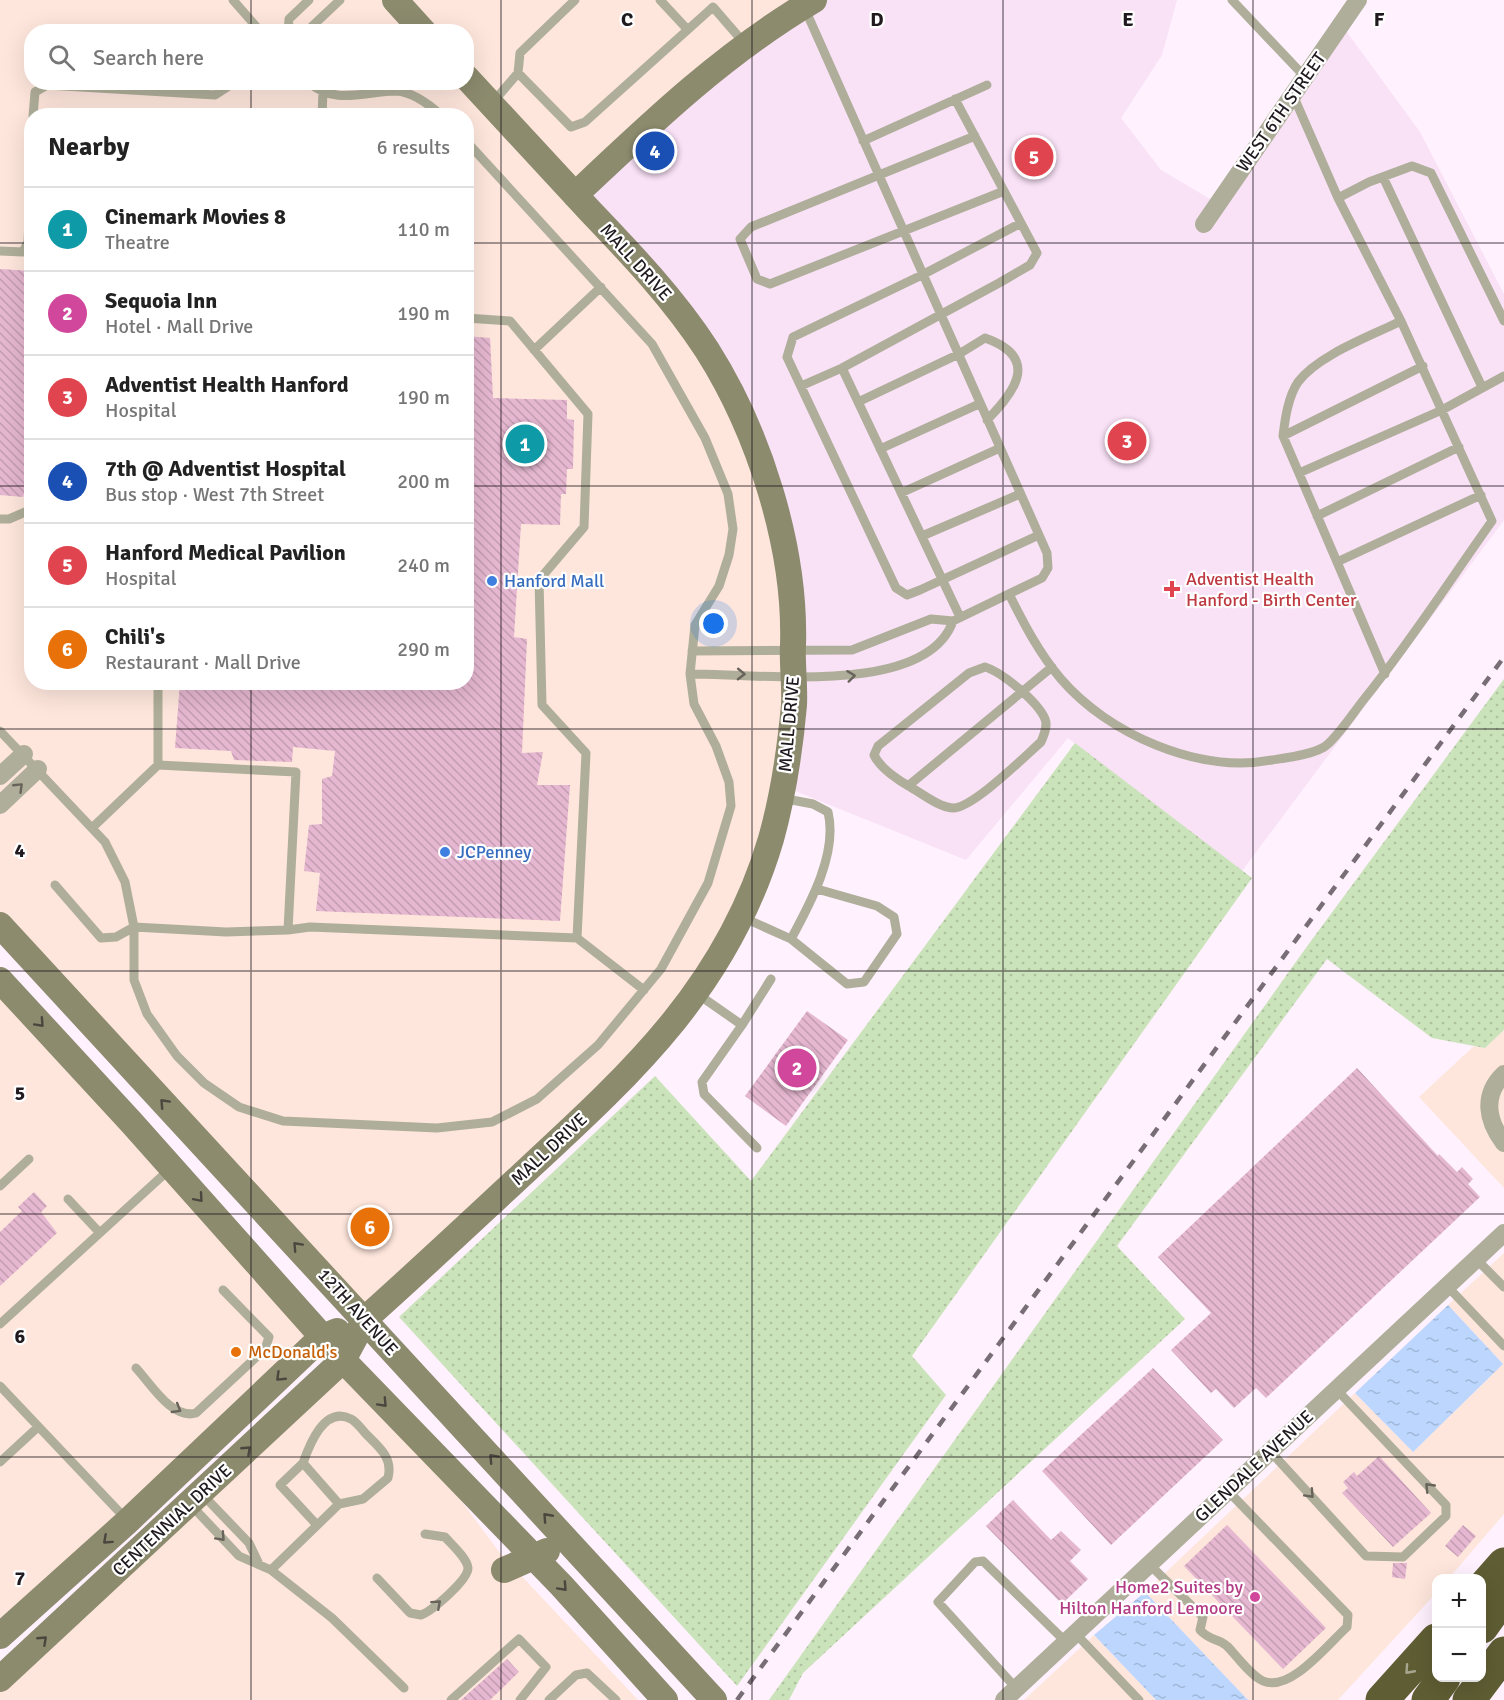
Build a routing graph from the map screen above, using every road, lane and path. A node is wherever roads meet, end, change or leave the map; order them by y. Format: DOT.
graph roads {
  1 [pos="233,0"];
  2 [pos="309,0"];
  3 [pos="340,0"];
  4 [pos="395,0"];
  5 [pos="575,0"];
  6 [pos="660,0"];
  7 [pos="1232,0"];
  8 [pos="1358,0"];
  9 [pos="809,3"];
  10 [pos="711,4"];
  11 [pos="254,24"];
  12 [pos="289,24"];
  13 [pos="314,24"];
  14 [pos="417,24"];
  15 [pos="687,29"];
  16 [pos="745,44"];
  17 [pos="518,74"];
  18 [pos="1305,77"];
  19 [pos="987,85"];
  20 [pos="474,86"];
  21 [pos="38,90"];
  22 [pos="131,90"];
  23 [pos="223,90"];
  24 [pos="323,91"];
  25 [pos="1293,95"];
  26 [pos="956,99"];
  27 [pos="491,104"];
  28 [pos="33,108"];
  29 [pos="322,108"];
  30 [pos="433,108"];
  31 [pos="975,136"];
  32 [pos="863,141"];
  33 [pos="474,150"];
  34 [pos="878,177"];
  35 [pos="1383,177"];
  36 [pos="1004,191"];
  37 [pos="575,195"];
  38 [pos="1338,198"];
  39 [pos="1021,223"];
  40 [pos="1204,225"];
  41 [pos="902,232"];
  42 [pos="24,250"];
  43 [pos="0,251"];
  44 [pos="922,275"];
  45 [pos="601,287"];
  46 [pos="939,315"];
  47 [pos="474,319"];
  48 [pos="1401,321"];
  49 [pos="1504,321"];
  50 [pos="534,350"];
  51 [pos="959,354"];
  52 [pos="1423,366"];
  53 [pos="842,368"];
  54 [pos="1504,376"];
  55 [pos="801,386"];
  56 [pos="1482,387"];
  57 [pos="858,402"];
  58 [pos="980,404"];
  59 [pos="1442,410"];
  60 [pos="987,420"];
  61 [pos="1283,436"];
  62 [pos="1459,447"];
  63 [pos="880,448"];
  64 [pos="1000,448"];
  65 [pos="1299,473"];
  66 [pos="902,493"];
  67 [pos="1020,494"];
  68 [pos="1480,495"];
  69 [pos="24,512"];
  70 [pos="1317,516"];
  71 [pos="0,519"];
  72 [pos="1039,535"];
  73 [pos="922,537"];
  74 [pos="1337,562"];
  75 [pos="942,580"];
  76 [pos="1009,594"];
  77 [pos="956,619"];
  78 [pos="793,648"];
  79 [pos="692,651"];
  80 [pos="1052,667"];
  81 [pos="690,674"];
  82 [pos="1384,674"];
  83 [pos="793,678"];
  84 [pos="158,690"];
  85 [pos="1023,692"];
  86 [pos="0,731"];
  87 [pos="24,753"];
  88 [pos="158,765"];
  89 [pos="38,769"];
  90 [pos="0,776"];
  91 [pos="908,786"];
  92 [pos="780,798"];
  93 [pos="0,805"];
  94 [pos="93,827"];
  95 [pos="56,885"];
  96 [pos="818,890"];
  97 [pos="740,916"];
  98 [pos="0,925"];
  99 [pos="134,927"];
  100 [pos="288,930"];
  101 [pos="577,938"];
  102 [pos="791,939"];
  103 [pos="771,979"];
  104 [pos="0,980"];
  105 [pos="644,990"];
  106 [pos="696,993"];
  107 [pos="742,1025"];
  108 [pos="1504,1074"];
  109 [pos="1504,1143"];
  110 [pos="757,1148"];
  111 [pos="29,1160"];
  112 [pos="172,1167"];
  113 [pos="0,1186"];
  114 [pos="68,1199"];
  115 [pos="99,1232"];
  116 [pos="1504,1233"];
  117 [pos="1476,1259"];
  118 [pos="1447,1286"];
  119 [pos="1504,1287"];
  120 [pos="223,1290"];
  121 [pos="365,1319"];
  122 [pos="0,1324"];
  123 [pos="322,1337"];
  124 [pos="1504,1346"];
  125 [pos="343,1360"];
  126 [pos="136,1368"];
  127 [pos="0,1386"];
  128 [pos="1336,1389"];
  129 [pos="38,1427"];
  130 [pos="1270,1451"];
  131 [pos="0,1462"];
  132 [pos="303,1463"];
  133 [pos="1228,1491"];
  134 [pos="195,1498"];
  135 [pos="339,1504"];
  136 [pos="128,1521"];
  137 [pos="317,1526"];
  138 [pos="424,1534"];
  139 [pos="534,1556"];
  140 [pos="258,1562"];
  141 [pos="1149,1564"];
  142 [pos="1504,1564"];
  143 [pos="271,1570"];
  144 [pos="504,1570"];
  145 [pos="377,1578"];
  146 [pos="1486,1584"];
  147 [pos="1504,1596"];
  148 [pos="1486,1621"];
  149 [pos="0,1636"];
  150 [pos="1070,1638"];
  151 [pos="1432,1645"];
  152 [pos="1504,1653"];
  153 [pos="684,1667"];
  154 [pos="1504,1677"];
  155 [pos="0,1679"];
  156 [pos="1441,1682"];
  157 [pos="404,1688"];
  158 [pos="1013,1695"];
  159 [pos="451,1700"];
  160 [pos="520,1700"];
  161 [pos="549,1700"];
  162 [pos="616,1700"];
  163 [pos="665,1700"];
  164 [pos="714,1700"];
  165 [pos="1139,1700"];
  166 [pos="1382,1700"];
  167 [pos="1428,1700"];
  168 [pos="1469,1700"];
  169 [pos="1490,1700"];
  1 -- 11 [label="lane"];
  2 -- 12 [label="lane"];
  3 -- 13 [label="lane"];
  4 -- 14 [label="street"];
  5 -- 17 [label="lane"];
  6 -- 15 [label="lane"];
  7 -- 18 [label="lane"];
  8 -- 18 [label="street, WEST 6TH STREET"];
  9 -- 16 [label="street"];
  9 -- 32 [label="lane"];
  10 -- 15 [label="lane"];
  10 -- 16 [label="lane"];
  15 -- 17 [label="lane"];
  16 -- 37 [label="street"];
  17 -- 27 [label="lane"];
  18 -- 25 [label="street, WEST 6TH STREET"];
  19 -- 26 [label="lane"];
  20 -- 27 [label="street, MALL DRIVE"];
  21 -- 28 [label="lane"];
  22 -- 23 [label="lane"];
  24 -- 29 [label="lane"];
  24 -- 30 [label="lane"];
  25 -- 38 [label="lane"];
  25 -- 40 [label="street, WEST 6TH STREET"];
  26 -- 31 [label="lane"];
  26 -- 32 [label="lane"];
  27 -- 37 [label="street, MALL DRIVE"];
  31 -- 34 [label="lane"];
  31 -- 36 [label="lane"];
  32 -- 34 [label="lane"];
  33 -- 45 [label="lane"];
  34 -- 41 [label="lane"];
  34 -- 41 [label="lane"];
  35 -- 38 [label="lane"];
  35 -- 49 [label="lane"];
  35 -- 56 [label="lane"];
  36 -- 39 [label="lane"];
  36 -- 41 [label="lane"];
  37 -- 78 [label="street, MALL DRIVE"];
  38 -- 48 [label="lane"];
  39 -- 44 [label="lane"];
  39 -- 46 [label="lane"];
  41 -- 44 [label="lane"];
  42 -- 43 [label="lane"];
  44 -- 46 [label="lane"];
  44 -- 55 [label="lane"];
  45 -- 50 [label="lane"];
  45 -- 79 [label="lane"];
  46 -- 51 [label="lane"];
  46 -- 53 [label="lane"];
  47 -- 50 [label="lane"];
  48 -- 52 [label="lane"];
  48 -- 61 [label="lane"];
  50 -- 101 [label="lane"];
  51 -- 57 [label="lane"];
  51 -- 58 [label="lane"];
  51 -- 60 [label="lane"];
  52 -- 59 [label="lane"];
  52 -- 61 [label="lane"];
  53 -- 55 [label="lane"];
  53 -- 57 [label="lane"];
  54 -- 56 [label="lane"];
  55 -- 75 [label="lane"];
  56 -- 59 [label="lane"];
  57 -- 63 [label="lane"];
  58 -- 60 [label="lane"];
  58 -- 63 [label="lane"];
  59 -- 62 [label="lane"];
  59 -- 65 [label="lane"];
  60 -- 64 [label="lane"];
  61 -- 65 [label="lane"];
  62 -- 68 [label="lane"];
  62 -- 70 [label="lane"];
  63 -- 66 [label="lane"];
  64 -- 66 [label="lane"];
  64 -- 67 [label="lane"];
  65 -- 70 [label="lane"];
  66 -- 73 [label="lane"];
  67 -- 72 [label="lane"];
  67 -- 73 [label="lane"];
  68 -- 74 [label="lane"];
  68 -- 82 [label="lane"];
  69 -- 71 [label="lane"];
  70 -- 74 [label="lane"];
  72 -- 75 [label="lane"];
  72 -- 76 [label="lane"];
  73 -- 75 [label="lane"];
  74 -- 82 [label="lane"];
  75 -- 77 [label="lane"];
  76 -- 77 [label="lane"];
  76 -- 80 [label="lane"];
  77 -- 78 [label="lane"];
  83 -- 77 [label="lane, one-way"];
  78 -- 79 [label="lane"];
  78 -- 83 [label="street, MALL DRIVE"];
  79 -- 81 [label="lane"];
  80 -- 82 [label="lane"];
  80 -- 85 [label="lane"];
  81 -- 83 [label="lane, one-way"];
  81 -- 105 [label="lane"];
  83 -- 92 [label="street, MALL DRIVE"];
  84 -- 88 [label="lane"];
  85 -- 91 [label="lane"];
  85 -- 91 [label="lane"];
  85 -- 91 [label="lane"];
  86 -- 87 [label="lane"];
  87 -- 89 [label="lane"];
  87 -- 90 [label="street"];
  88 -- 94 [label="lane"];
  88 -- 100 [label="lane"];
  93 -- 89 [label="street, one-way"];
  89 -- 94 [label="lane"];
  92 -- 96 [label="lane"];
  92 -- 97 [label="street, MALL DRIVE"];
  94 -- 99 [label="lane"];
  95 -- 99 [label="lane"];
  96 -- 102 [label="lane"];
  96 -- 102 [label="lane"];
  97 -- 102 [label="lane"];
  97 -- 106 [label="street, MALL DRIVE"];
  121 -- 98 [label="street, 12TH AVENUE, one-way"];
  99 -- 100 [label="lane"];
  99 -- 105 [label="lane"];
  100 -- 101 [label="lane"];
  101 -- 105 [label="lane"];
  103 -- 107 [label="lane"];
  104 -- 112 [label="street, one-way"];
  106 -- 107 [label="lane"];
  106 -- 121 [label="street, MALL DRIVE"];
  107 -- 110 [label="lane"];
  108 -- 109 [label="street"];
  111 -- 113 [label="lane"];
  112 -- 115 [label="lane"];
  112 -- 123 [label="street, one-way"];
  114 -- 115 [label="lane"];
  115 -- 122 [label="lane"];
  116 -- 117 [label="street, GLENDALE AVENUE"];
  117 -- 118 [label="street, GLENDALE AVENUE"];
  117 -- 119 [label="lane"];
  118 -- 124 [label="lane"];
  118 -- 128 [label="street, GLENDALE AVENUE"];
  126 -- 120 [label="lane, one-way"];
  121 -- 123 [label="street, MALL DRIVE"];
  121 -- 125 [label="street, MALL DRIVE"];
  153 -- 121 [label="street, 12TH AVENUE, one-way"];
  123 -- 125 [label="street"];
  123 -- 136 [label="street, CENTENNIAL DRIVE, one-way"];
  134 -- 125 [label="street, CENTENNIAL DRIVE, one-way"];
  125 -- 139 [label="street, one-way"];
  127 -- 129 [label="lane"];
  128 -- 130 [label="street, GLENDALE AVENUE"];
  130 -- 128 [label="lane, one-way"];
  129 -- 131 [label="lane"];
  129 -- 136 [label="lane"];
  130 -- 133 [label="street, GLENDALE AVENUE"];
  132 -- 135 [label="lane"];
  132 -- 135 [label="lane"];
  132 -- 137 [label="lane"];
  133 -- 141 [label="street, GLENDALE AVENUE"];
  133 -- 141 [label="lane"];
  134 -- 140 [label="lane"];
  134 -- 140 [label="lane, one-way"];
  155 -- 134 [label="street, CENTENNIAL DRIVE, one-way"];
  135 -- 137 [label="lane"];
  136 -- 149 [label="street, CENTENNIAL DRIVE, one-way"];
  137 -- 143 [label="lane"];
  145 -- 138 [label="lane, one-way"];
  139 -- 144 [label="street"];
  139 -- 153 [label="street"];
  139 -- 163 [label="street, one-way"];
  140 -- 143 [label="lane"];
  141 -- 150 [label="street, GLENDALE AVENUE"];
  142 -- 146 [label="highway"];
  143 -- 157 [label="lane"];
  147 -- 148 [label="highway"];
  150 -- 158 [label="street, GLENDALE AVENUE"];
  150 -- 158 [label="lane"];
  150 -- 165 [label="lane"];
  151 -- 166 [label="highway, one-way"];
  152 -- 168 [label="highway"];
  153 -- 164 [label="street, 12TH AVENUE"];
  154 -- 169 [label="highway"];
  156 -- 167 [label="highway"];
  159 -- 160 [label="lane"];
  161 -- 162 [label="lane"];
}
